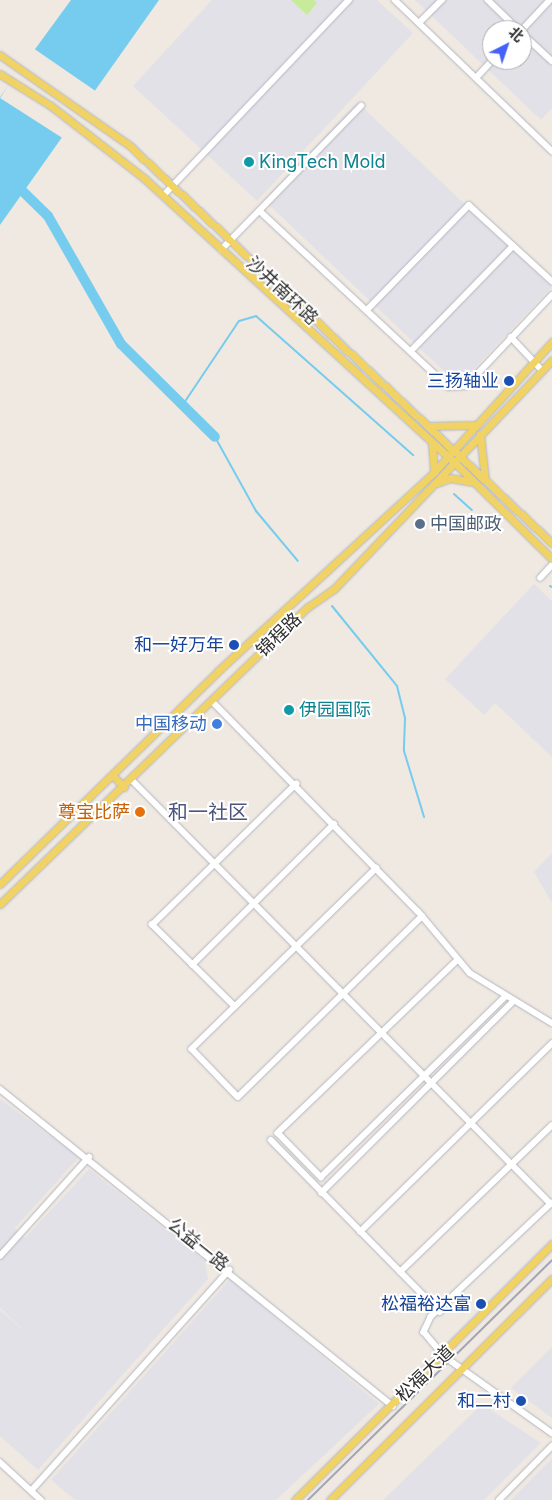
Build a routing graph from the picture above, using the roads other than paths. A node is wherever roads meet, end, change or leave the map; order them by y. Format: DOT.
graph roads {
  1 [pos="349,0"];
  2 [pos="395,0"];
  3 [pos="442,0"];
  4 [pos="488,0"];
  5 [pos="551,0"];
  6 [pos="509,20"];
  7 [pos="532,20"];
  8 [pos="419,23"];
  9 [pos="532,42"];
  10 [pos="0,55"];
  11 [pos="552,61"];
  12 [pos="484,70"];
  13 [pos="0,74"];
  14 [pos="476,78"];
  15 [pos="362,106"];
  16 [pos="552,151"];
  17 [pos="171,187"];
  18 [pos="164,196"];
  19 [pos="260,211"];
  20 [pos="229,242"];
  21 [pos="513,246"];
  22 [pos="221,250"];
  23 [pos="552,281"];
  24 [pos="552,295"];
  25 [pos="368,310"];
  26 [pos="512,337"];
  27 [pos="552,342"];
  28 [pos="411,351"];
  29 [pos="552,360"];
  30 [pos="534,361"];
  31 [pos="542,370"];
  32 [pos="428,425"];
  33 [pos="474,425"];
  34 [pos="480,434"];
  35 [pos="432,443"];
  36 [pos="453,447"];
  37 [pos="460,455"];
  38 [pos="447,456"];
  39 [pos="454,462"];
  40 [pos="434,472"];
  41 [pos="485,479"];
  42 [pos="474,482"];
  43 [pos="436,483"];
  44 [pos="552,543"];
  45 [pos="552,558"];
  46 [pos="552,565"];
  47 [pos="540,578"];
  48 [pos="212,701"];
  49 [pos="112,775"];
  50 [pos="132,780"];
  51 [pos="296,784"];
  52 [pos="124,787"];
  53 [pos="334,824"];
  54 [pos="214,865"];
  55 [pos="376,868"];
  56 [pos="0,884"];
  57 [pos="0,904"];
  58 [pos="252,904"];
  59 [pos="422,916"];
  60 [pos="296,948"];
  61 [pos="458,960"];
  62 [pos="192,965"];
  63 [pos="343,993"];
  64 [pos="506,997"];
  65 [pos="513,1002"];
  66 [pos="235,1007"];
  67 [pos="552,1023"];
  68 [pos="381,1032"];
  69 [pos="552,1043"];
  70 [pos="425,1077"];
  71 [pos="431,1083"];
  72 [pos="0,1088"];
  73 [pos="471,1124"];
  74 [pos="552,1124"];
  75 [pos="271,1140"];
  76 [pos="89,1157"];
  77 [pos="511,1164"];
  78 [pos="321,1192"];
  79 [pos="551,1204"];
  80 [pos="360,1232"];
  81 [pos="552,1244"];
  82 [pos="0,1256"];
  83 [pos="229,1270"];
  84 [pos="400,1272"];
  85 [pos="552,1279"];
  86 [pos="440,1312"];
  87 [pos="444,1356"];
  88 [pos="466,1368"];
  89 [pos="393,1406"];
  90 [pos="552,1433"];
  91 [pos="552,1446"];
  92 [pos="0,1462"];
  93 [pos="32,1491"];
  94 [pos="41,1500"];
  95 [pos="295,1500"];
  96 [pos="330,1500"];
  97 [pos="499,1500"];
  1 -- 17 [label="street"];
  2 -- 8 [label="street"];
  3 -- 8 [label="street"];
  4 -- 6 [label="street"];
  5 -- 7 [label="street"];
  8 -- 14 [label="street"];
  9 -- 11 [label="street"];
  10 -- 17 [label="main road, 沙井南环路"];
  12 -- 14 [label="street"];
  13 -- 18 [label="main road, 沙井南环路"];
  14 -- 16 [label="street"];
  15 -- 19 [label="street"];
  17 -- 18 [label="street"];
  17 -- 20 [label="main road, 沙井南环路"];
  18 -- 22 [label="main road, 沙井南环路"];
  19 -- 20 [label="street"];
  19 -- 25 [label="street"];
  20 -- 22 [label="street"];
  20 -- 32 [label="main road, 沙井南环路"];
  21 -- 23 [label="street"];
  21 -- 25 [label="street"];
  21 -- 28 [label="street"];
  22 -- 35 [label="main road, 沙井南环路"];
  24 -- 26 [label="street"];
  25 -- 28 [label="street"];
  26 -- 28 [label="street"];
  26 -- 30 [label="street"];
  27 -- 30 [label="main road, 锦程路"];
  29 -- 31 [label="main road, 锦程路"];
  30 -- 31 [label="street"];
  30 -- 33 [label="main road, 锦程路"];
  31 -- 34 [label="main road, 锦程路"];
  32 -- 33 [label="main road"];
  32 -- 36 [label="main road, 沙井南环路"];
  33 -- 36 [label="main road, 锦程路"];
  34 -- 37 [label="main road, 锦程路"];
  34 -- 41 [label="main road"];
  35 -- 38 [label="main road, 沙井南环路"];
  35 -- 40 [label="main road"];
  36 -- 37 [label="main road, 沙井南环路"];
  36 -- 38 [label="main road, 锦程路"];
  37 -- 39 [label="main road, 锦程路"];
  37 -- 41 [label="main road, 沙井南环路"];
  38 -- 39 [label="main road, 沙井南环路"];
  38 -- 40 [label="main road, 锦程路"];
  39 -- 42 [label="main road, 沙井南环路"];
  39 -- 43 [label="main road, 锦程路"];
  40 -- 49 [label="main road, 锦程路"];
  41 -- 44 [label="main road, 沙井南环路"];
  42 -- 43 [label="main road"];
  42 -- 45 [label="main road, 沙井南环路"];
  43 -- 48 [label="main road, 锦程路"];
  46 -- 47 [label="street"];
  48 -- 50 [label="main road, 锦程路"];
  48 -- 51 [label="street"];
  49 -- 52 [label="main road"];
  49 -- 56 [label="main road, 锦程路"];
  50 -- 52 [label="main road, 锦程路"];
  50 -- 54 [label="street"];
  51 -- 53 [label="street"];
  51 -- 54 [label="street"];
  52 -- 57 [label="main road, 锦程路"];
  53 -- 55 [label="street"];
  53 -- 58 [label="street"];
  54 -- 58 [label="street"];
  54 -- 62 [label="street"];
  55 -- 59 [label="street"];
  55 -- 60 [label="street"];
  58 -- 60 [label="street"];
  58 -- 62 [label="street"];
  59 -- 61 [label="street"];
  59 -- 63 [label="street"];
  60 -- 63 [label="street"];
  60 -- 66 [label="street"];
  61 -- 64 [label="street"];
  61 -- 68 [label="street"];
  62 -- 66 [label="street"];
  63 -- 66 [label="street"];
  63 -- 68 [label="street"];
  64 -- 65 [label="street"];
  64 -- 70 [label="street"];
  65 -- 67 [label="street"];
  65 -- 71 [label="street"];
  68 -- 70 [label="street"];
  68 -- 70 [label="street"];
  69 -- 73 [label="street"];
  70 -- 71 [label="street"];
  71 -- 73 [label="street"];
  71 -- 78 [label="street"];
  72 -- 76 [label="street, 公益一路"];
  73 -- 77 [label="street"];
  73 -- 80 [label="street"];
  74 -- 77 [label="street"];
  75 -- 78 [label="street"];
  76 -- 82 [label="street"];
  76 -- 83 [label="street, 公益一路"];
  77 -- 79 [label="street"];
  77 -- 84 [label="street"];
  78 -- 80 [label="street"];
  79 -- 86 [label="street"];
  80 -- 84 [label="street"];
  81 -- 87 [label="main road, 松福大道"];
  83 -- 89 [label="street, 公益一路"];
  83 -- 93 [label="street"];
  84 -- 86 [label="street"];
  85 -- 88 [label="main road, 松福大道"];
  86 -- 87 [label="street"];
  87 -- 88 [label="street"];
  87 -- 89 [label="main road, 松福大道"];
  88 -- 90 [label="street"];
  88 -- 96 [label="main road, 松福大道"];
  89 -- 95 [label="main road, 松福大道"];
  91 -- 97 [label="street"];
  92 -- 93 [label="street"];
  93 -- 94 [label="street"];
}
